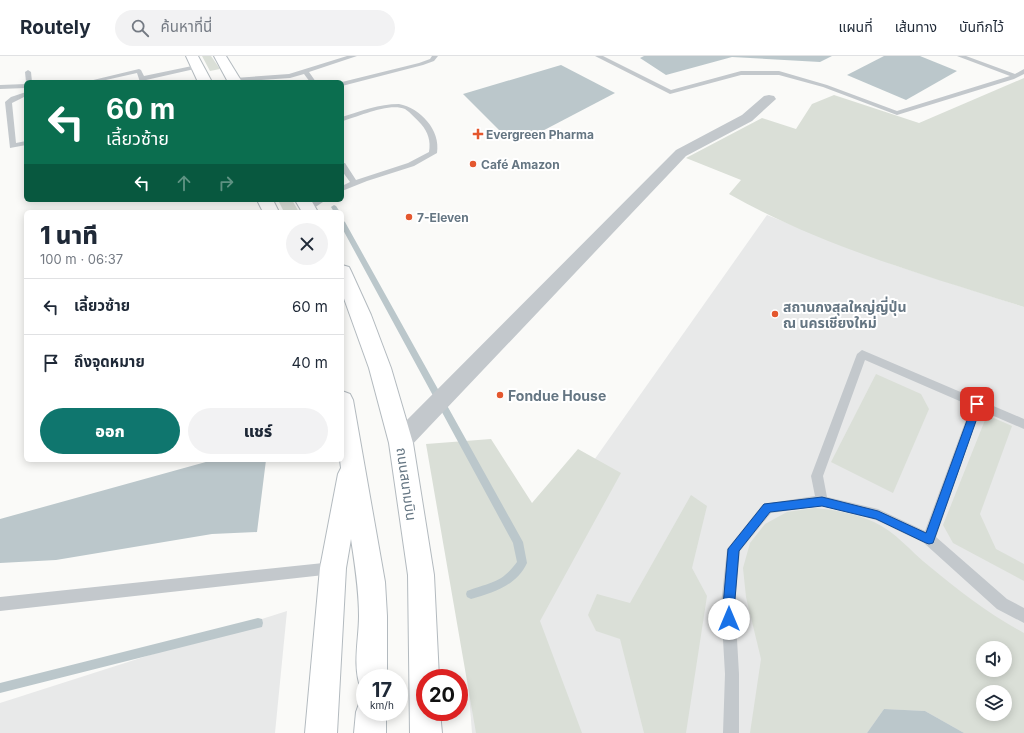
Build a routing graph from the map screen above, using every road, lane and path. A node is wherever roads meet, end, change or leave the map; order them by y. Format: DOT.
graph roads {
  1 [pos="220,56"];
  2 [pos="354,56"];
  3 [pos="435,56"];
  4 [pos="598,56"];
  5 [pos="960,56"];
  6 [pos="195,62"];
  7 [pos="1024,71"];
  8 [pos="28,72"];
  9 [pos="306,72"];
  10 [pos="1015,76"];
  11 [pos="29,80"];
  12 [pos="96,80"];
  13 [pos="143,80"];
  14 [pos="204,80"];
  15 [pos="234,80"];
  16 [pos="247,80"];
  17 [pos="312,80"];
  18 [pos="344,83"];
  19 [pos="24,86"];
  20 [pos="0,87"];
  21 [pos="24,95"];
  22 [pos="769,99"];
  23 [pos="344,118"];
  24 [pos="24,143"];
  25 [pos="344,168"];
  26 [pos="354,182"];
  27 [pos="344,188"];
  28 [pos="344,275"];
  29 [pos="977,404"];
  30 [pos="344,412"];
  31 [pos="1024,424"];
  32 [pos="401,441"];
  33 [pos="352,460"];
  34 [pos="822,501"];
  35 [pos="929,539"];
  36 [pos="333,568"];
  37 [pos="0,604"];
  38 [pos="1024,616"];
  39 [pos="372,669"];
  40 [pos="424,669"];
  41 [pos="371,721"];
  42 [pos="425,721"];
  43 [pos="321,733"];
  44 [pos="370,733"];
  45 [pos="426,733"];
  46 [pos="731,733"];
  1 -- 15 [label="main road"];
  2 -- 9 [label="lane"];
  3 -- 18 [label="lane"];
  4 -- 10 [label="lane"];
  5 -- 10 [label="lane"];
  6 -- 13 [label="lane"];
  6 -- 14 [label="main road"];
  7 -- 10 [label="lane"];
  8 -- 11 [label="lane"];
  9 -- 16 [label="lane"];
  9 -- 17 [label="lane"];
  12 -- 13 [label="lane"];
  19 -- 20 [label="lane"];
  21 -- 24 [label="lane"];
  22 -- 32 [label="street"];
  23 -- 26 [label="lane"];
  25 -- 26 [label="lane"];
  26 -- 27 [label="lane"];
  28 -- 32 [label="main road, ถนนสนามบิน"];
  29 -- 31 [label="lane"];
  29 -- 34 [label="lane"];
  29 -- 35 [label="lane"];
  30 -- 33 [label="main road"];
  32 -- 40 [label="main road, ถนนสนามบิน"];
  33 -- 36 [label="main road"];
  33 -- 39 [label="main road"];
  34 -- 35 [label="lane"];
  34 -- 46 [label="lane"];
  35 -- 38 [label="lane"];
  36 -- 37 [label="lane"];
  36 -- 43 [label="main road"];
  41 -- 44 [label="main road"];
  42 -- 45 [label="main road"];
}
